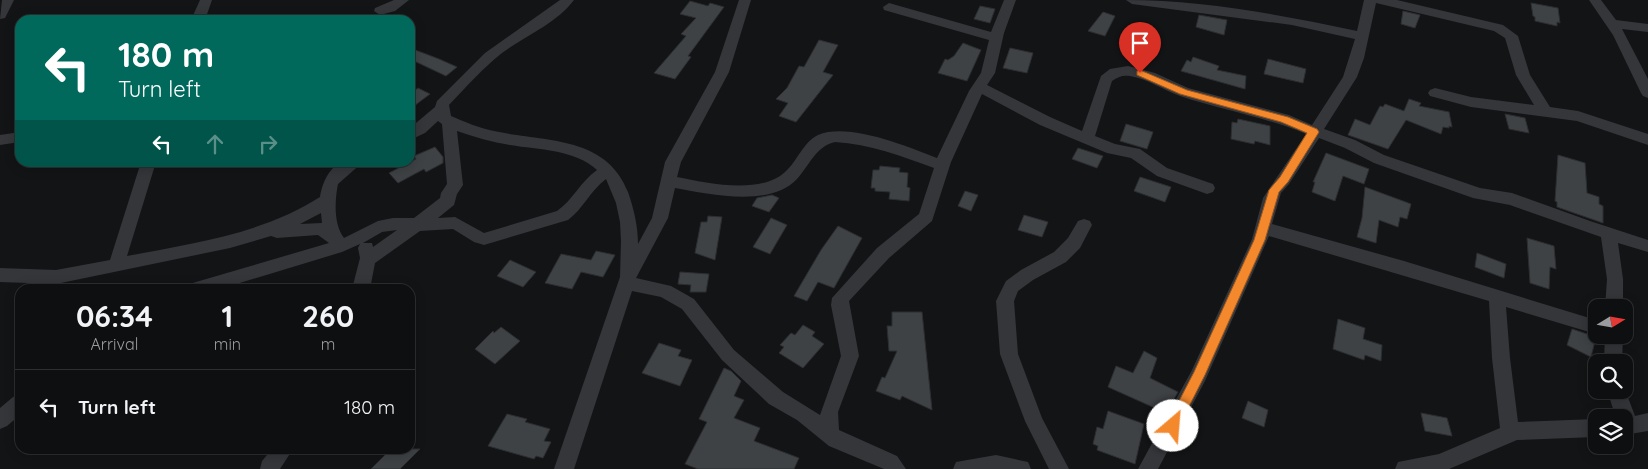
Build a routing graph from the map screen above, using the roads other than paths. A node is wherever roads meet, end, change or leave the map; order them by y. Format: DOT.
graph roads {
  1 [pos="8,0"];
  2 [pos="206,0"];
  3 [pos="403,0"];
  4 [pos="745,0"];
  5 [pos="1010,0"];
  6 [pos="1132,0"];
  7 [pos="1370,0"];
  8 [pos="1380,0"];
  9 [pos="1595,0"];
  10 [pos="563,1"];
  11 [pos="1235,6"];
  12 [pos="889,7"];
  13 [pos="380,10"];
  14 [pos="0,15"];
  15 [pos="200,15"];
  16 [pos="1611,24"];
  17 [pos="1648,28"];
  18 [pos="1362,36"];
  19 [pos="996,38"];
  20 [pos="979,87"];
  21 [pos="1435,93"];
  22 [pos="1648,93"];
  23 [pos="1545,111"];
  24 [pos="446,115"];
  25 [pos="1314,131"];
  26 [pos="415,132"];
  27 [pos="15,138"];
  28 [pos="1086,138"];
  29 [pos="0,140"];
  30 [pos="1648,140"];
  31 [pos="942,165"];
  32 [pos="147,167"];
  33 [pos="349,167"];
  34 [pos="606,170"];
  35 [pos="669,181"];
  36 [pos="1207,188"];
  37 [pos="328,200"];
  38 [pos="416,224"];
  39 [pos="1084,226"];
  40 [pos="1263,228"];
  41 [pos="265,232"];
  42 [pos="367,233"];
  43 [pos="1609,234"];
  44 [pos="338,241"];
  45 [pos="1648,246"];
  46 [pos="368,259"];
  47 [pos="116,266"];
  48 [pos="0,275"];
  49 [pos="628,280"];
  50 [pos="212,284"];
  51 [pos="360,284"];
  52 [pos="1497,296"];
  53 [pos="1614,299"];
  54 [pos="1588,324"];
  55 [pos="15,407"];
  56 [pos="0,420"];
  57 [pos="1648,422"];
  58 [pos="1633,425"];
  59 [pos="1588,428"];
  60 [pos="1510,433"];
  61 [pos="830,435"];
  62 [pos="273,454"];
  63 [pos="280,454"];
  64 [pos="269,469"];
  65 [pos="564,469"];
  66 [pos="896,469"];
  67 [pos="962,469"];
  68 [pos="1021,469"];
  69 [pos="1059,469"];
  70 [pos="1148,469"];
  71 [pos="1405,469"];
  1 -- 14 [label="street"];
  2 -- 15 [label="street"];
  3 -- 13 [label="street"];
  4 -- 35 [label="street"];
  5 -- 19 [label="street"];
  6 -- 11 [label="street"];
  7 -- 18 [label="street"];
  8 -- 23 [label="street"];
  9 -- 16 [label="street"];
  10 -- 24 [label="street"];
  11 -- 18 [label="street"];
  12 -- 19 [label="street"];
  16 -- 17 [label="street"];
  16 -- 22 [label="street"];
  18 -- 25 [label="street"];
  19 -- 20 [label="street"];
  20 -- 28 [label="street"];
  20 -- 31 [label="street"];
  21 -- 23 [label="street"];
  23 -- 30 [label="street"];
  24 -- 26 [label="street"];
  24 -- 34 [label="street"];
  24 -- 38 [label="street"];
  25 -- 28 [label="street"];
  25 -- 40 [label="street"];
  25 -- 43 [label="street"];
  27 -- 29 [label="street"];
  28 -- 36 [label="street"];
  31 -- 35 [label="street"];
  31 -- 61 [label="street"];
  32 -- 47 [label="street"];
  33 -- 37 [label="street"];
  34 -- 38 [label="street"];
  34 -- 49 [label="street"];
  35 -- 49 [label="street"];
  37 -- 41 [label="street"];
  37 -- 44 [label="street"];
  38 -- 42 [label="street"];
  38 -- 46 [label="street"];
  39 -- 69 [label="street"];
  40 -- 52 [label="street"];
  40 -- 70 [label="street"];
  41 -- 44 [label="street"];
  41 -- 47 [label="street"];
  42 -- 44 [label="street"];
  42 -- 46 [label="street"];
  43 -- 45 [label="street"];
  43 -- 53 [label="street"];
  44 -- 50 [label="street"];
  46 -- 51 [label="street"];
  47 -- 48 [label="street"];
  49 -- 61 [label="street"];
  49 -- 65 [label="street"];
  52 -- 54 [label="street"];
  52 -- 60 [label="street"];
  55 -- 56 [label="street"];
  57 -- 58 [label="street"];
  59 -- 60 [label="street"];
  60 -- 71 [label="street"];
  61 -- 66 [label="street"];
  62 -- 64 [label="street"];
  63 -- 64 [label="street"];
  67 -- 68 [label="street"];
}
